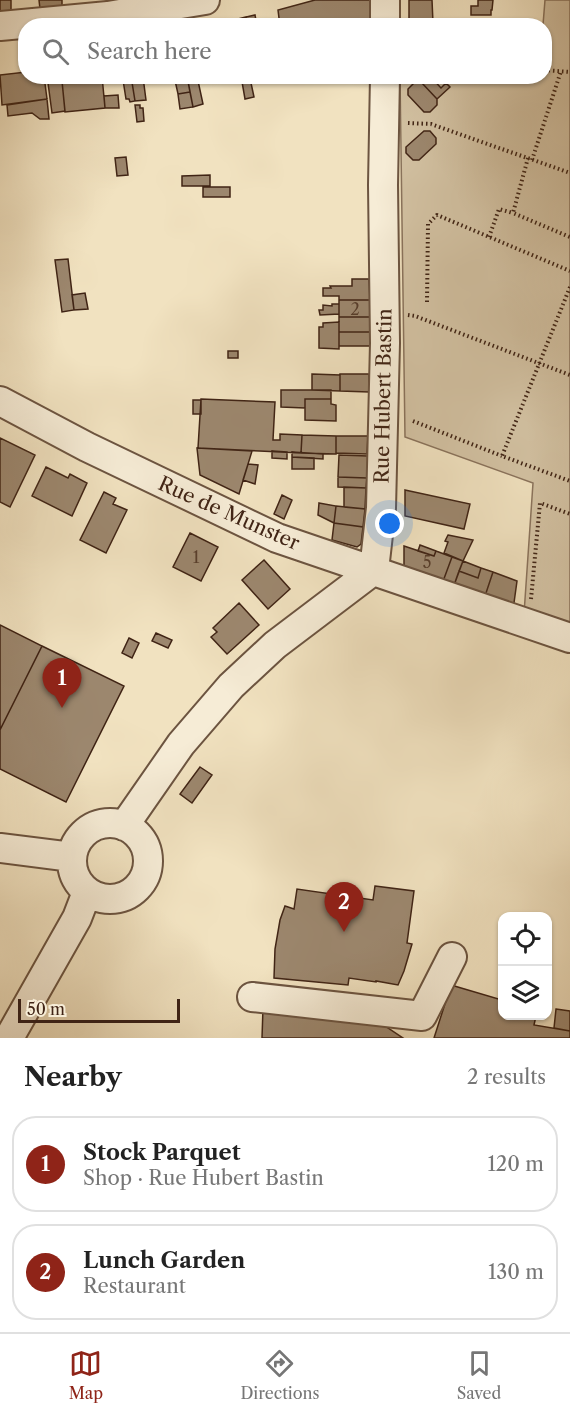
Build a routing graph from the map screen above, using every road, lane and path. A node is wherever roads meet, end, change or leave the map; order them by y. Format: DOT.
graph roads {
  1 [pos="205,0"];
  2 [pos="385,0"];
  3 [pos="86,18"];
  4 [pos="385,18"];
  5 [pos="18,24"];
  6 [pos="0,26"];
  7 [pos="552,70"];
  8 [pos="561,71"];
  9 [pos="570,72"];
  10 [pos="385,84"];
  11 [pos="384,122"];
  12 [pos="530,159"];
  13 [pos="570,173"];
  14 [pos="513,213"];
  15 [pos="489,237"];
  16 [pos="570,237"];
  17 [pos="570,271"];
  18 [pos="570,287"];
  19 [pos="427,302"];
  20 [pos="384,311"];
  21 [pos="540,364"];
  22 [pos="570,375"];
  23 [pos="0,401"];
  24 [pos="413,421"];
  25 [pos="502,456"];
  26 [pos="570,481"];
  27 [pos="570,514"];
  28 [pos="374,570"];
  29 [pos="531,600"];
  30 [pos="570,638"];
  31 [pos="124,826"];
  32 [pos="0,848"];
  33 [pos="72,857"];
  34 [pos="87,892"];
  35 [pos="452,957"];
  36 [pos="252,997"];
  37 [pos="419,1027"];
  38 [pos="9,1038"];
  1 -- 3 [label="street"];
  2 -- 4 [label="street"];
  5 -- 6 [label="street"];
  7 -- 8 [label="path"];
  8 -- 9 [label="path"];
  8 -- 12 [label="path"];
  10 -- 11 [label="street, Rue Hubert Bastin"];
  11 -- 12 [label="path"];
  11 -- 20 [label="street, Rue Hubert Bastin"];
  12 -- 13 [label="path"];
  12 -- 14 [label="path"];
  14 -- 15 [label="path"];
  14 -- 16 [label="path"];
  15 -- 17 [label="path"];
  15 -- 19 [label="path"];
  18 -- 21 [label="path"];
  20 -- 21 [label="path"];
  20 -- 28 [label="street, Rue Hubert Bastin"];
  21 -- 22 [label="path"];
  21 -- 25 [label="path"];
  23 -- 28 [label="street, Rue de Munster"];
  24 -- 25 [label="path"];
  25 -- 26 [label="path"];
  27 -- 29 [label="path"];
  28 -- 30 [label="street, Rue de Munster"];
  28 -- 31 [label="street"];
  31 -- 33 [label="street"];
  31 -- 34 [label="street"];
  32 -- 33 [label="street"];
  33 -- 34 [label="street"];
  34 -- 38 [label="street"];
  35 -- 37 [label="street"];
  36 -- 37 [label="street"];
}
